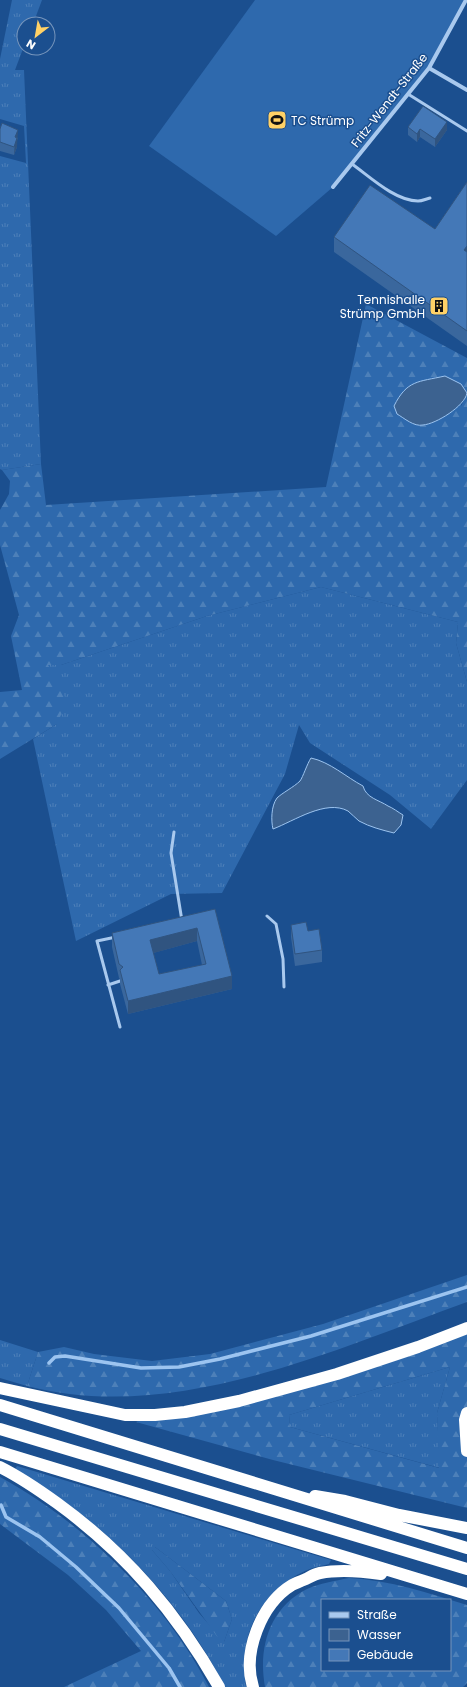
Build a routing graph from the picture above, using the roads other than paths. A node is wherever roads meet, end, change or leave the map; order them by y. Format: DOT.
graph roads {
  1 [pos="466,0"];
  2 [pos="429,68"];
  3 [pos="467,90"];
  4 [pos="408,94"];
  5 [pos="467,131"];
  6 [pos="352,164"];
  7 [pos="333,187"];
  8 [pos="430,198"];
  9 [pos="174,832"];
  10 [pos="267,916"];
  11 [pos="174,923"];
  12 [pos="120,936"];
  13 [pos="120,981"];
  14 [pos="108,985"];
  15 [pos="284,987"];
  16 [pos="120,1028"];
  17 [pos="467,1328"];
  18 [pos="0,1388"];
  19 [pos="0,1405"];
  20 [pos="467,1413"];
  21 [pos="0,1429"];
  22 [pos="467,1451"];
  23 [pos="0,1452"];
  24 [pos="0,1467"];
  25 [pos="257,1485"];
  26 [pos="467,1528"];
  27 [pos="467,1548"];
  28 [pos="467,1569"];
  29 [pos="412,1577"];
  30 [pos="467,1594"];
  31 [pos="219,1687"];
  32 [pos="253,1687"];
  1 -- 2 [label="street, Fritz-Wendt-Straße"];
  2 -- 3 [label="street"];
  2 -- 4 [label="street, Fritz-Wendt-Straße"];
  4 -- 5 [label="lane"];
  4 -- 6 [label="street, Fritz-Wendt-Straße"];
  6 -- 7 [label="street, Fritz-Wendt-Straße"];
  6 -- 8 [label="lane"];
  9 -- 11 [label="lane"];
  10 -- 15 [label="lane"];
  12 -- 14 [label="lane"];
  13 -- 14 [label="lane"];
  14 -- 16 [label="lane"];
  17 -- 18 [label="highway"];
  19 -- 25 [label="highway"];
  20 -- 22 [label="highway"];
  21 -- 28 [label="highway"];
  23 -- 29 [label="highway"];
  24 -- 31 [label="highway"];
  25 -- 26 [label="highway"];
  25 -- 27 [label="highway"];
  29 -- 30 [label="highway"];
  29 -- 32 [label="highway"];
}
